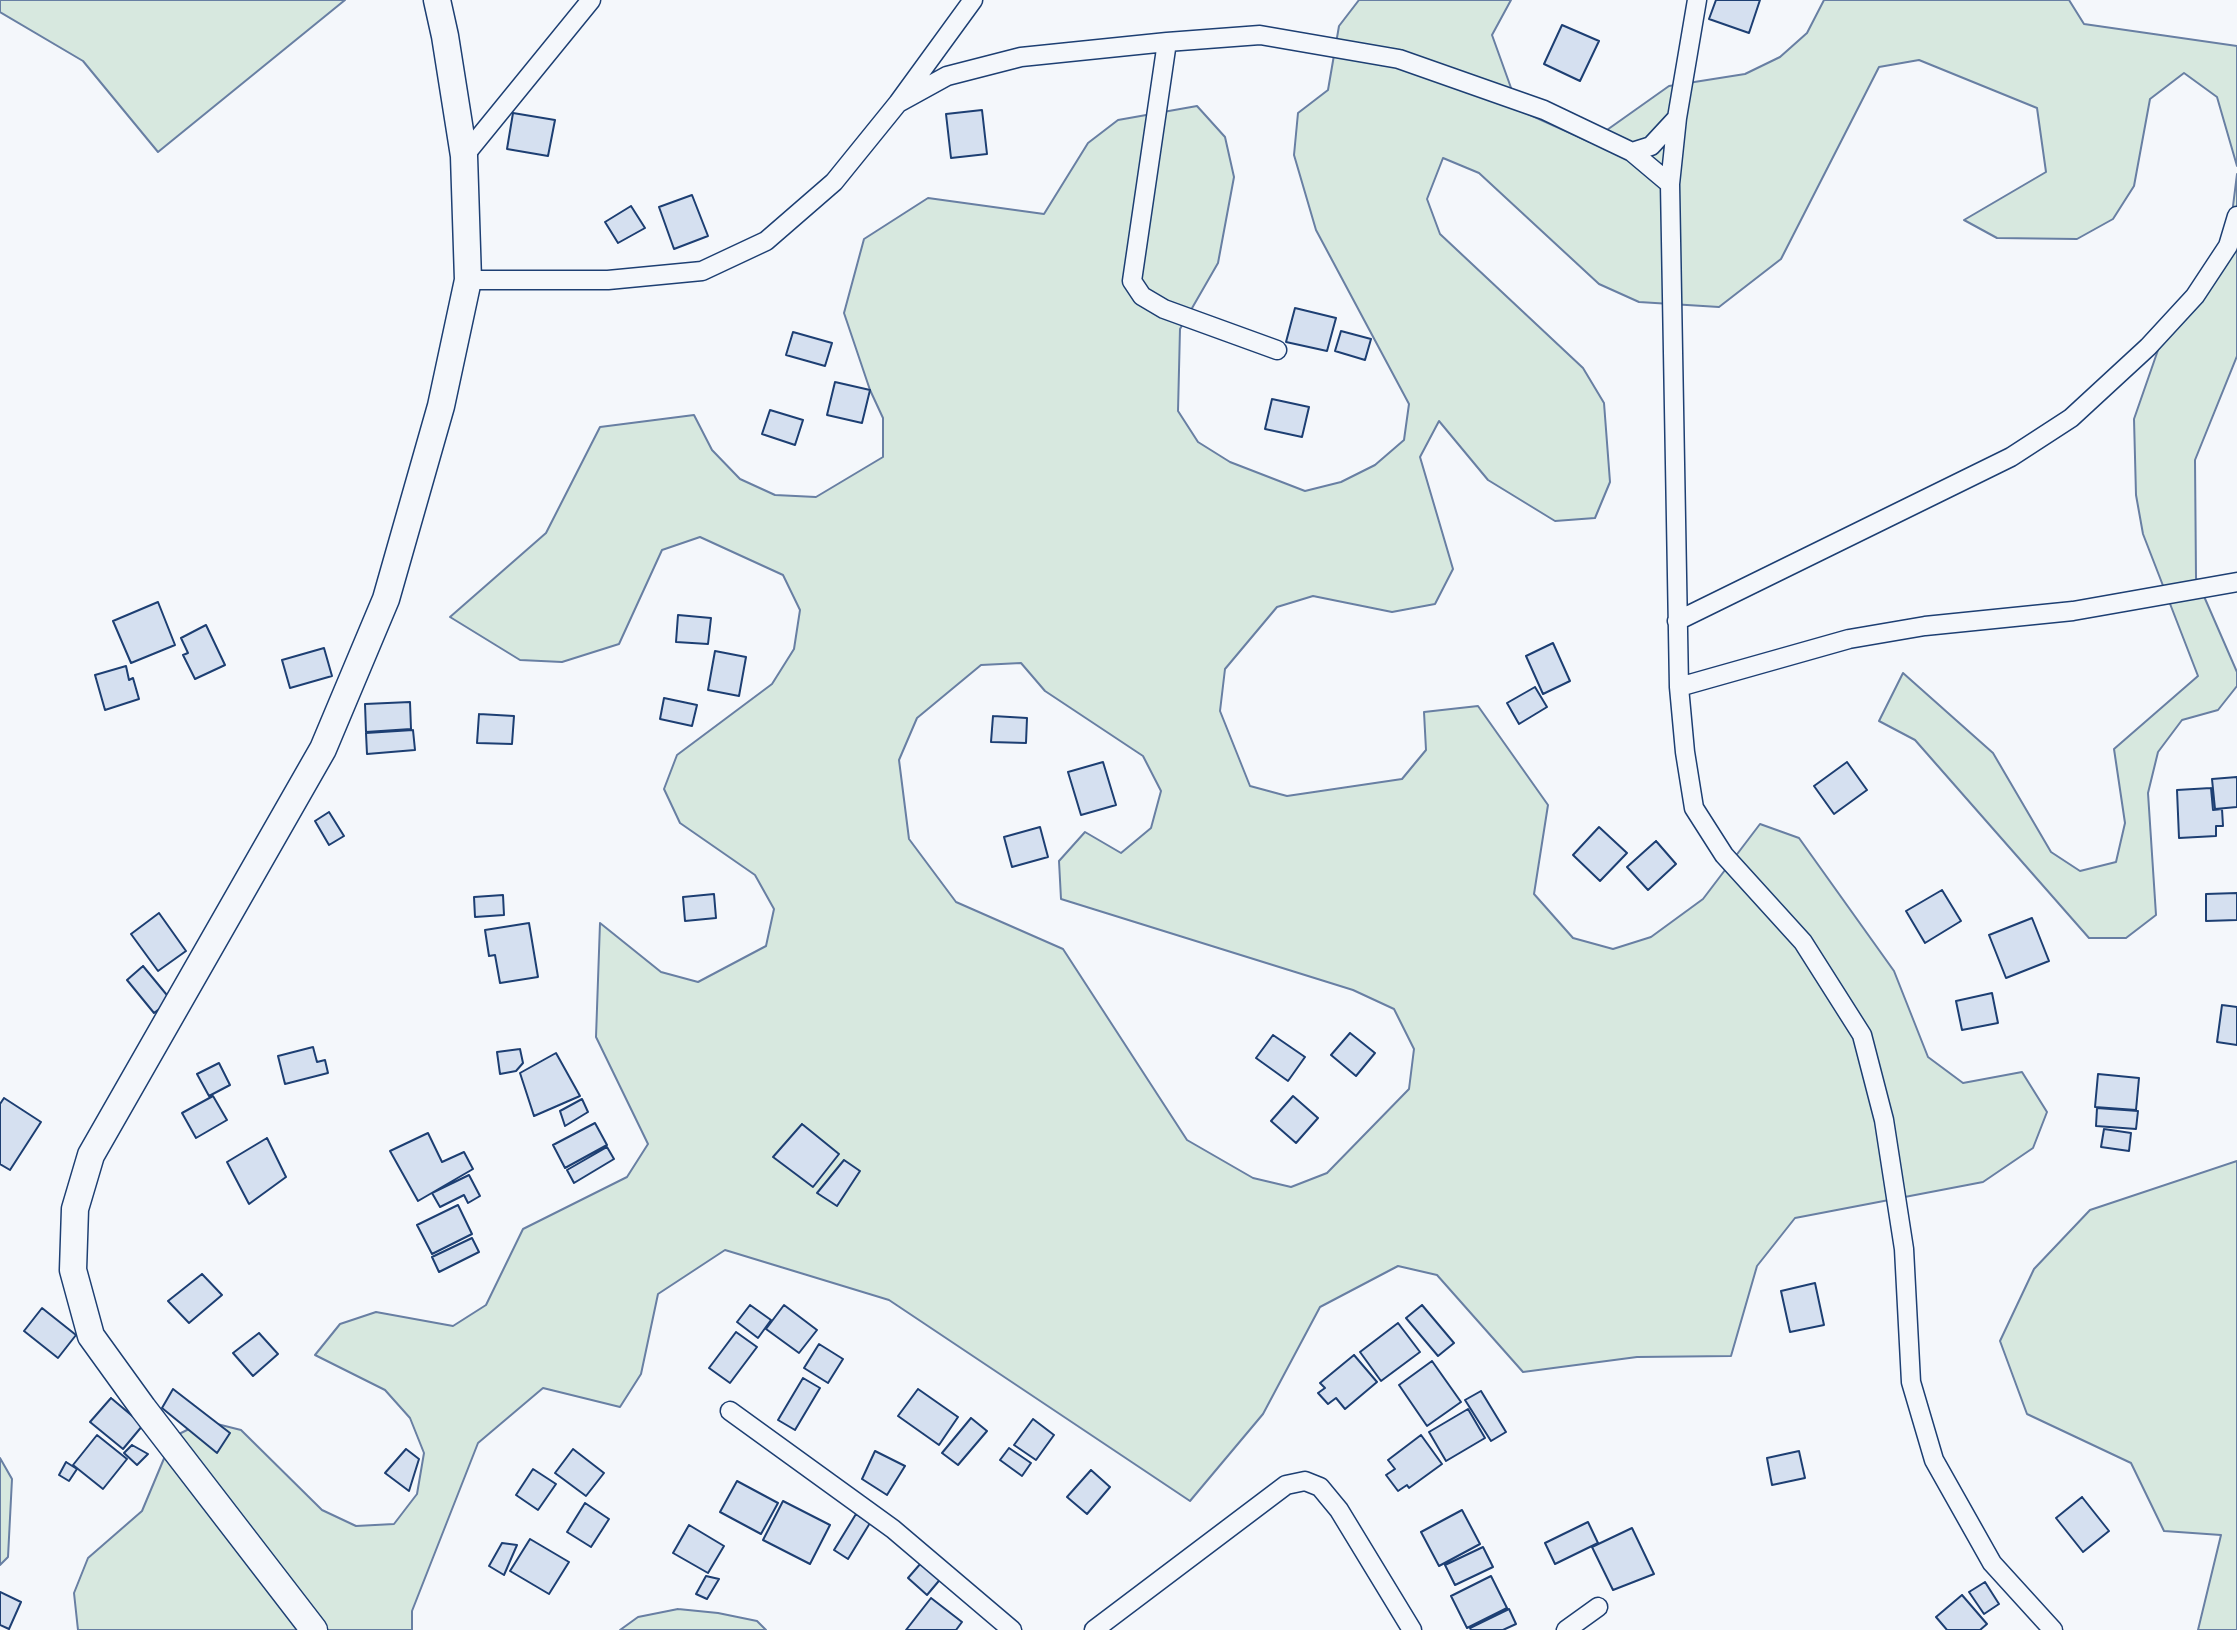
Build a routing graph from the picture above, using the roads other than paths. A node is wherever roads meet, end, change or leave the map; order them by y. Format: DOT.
graph roads {
  1 [pos="437,0"];
  2 [pos="591,0"];
  3 [pos="973,0"];
  4 [pos="1697,0"];
  5 [pos="1167,42"];
  6 [pos="898,103"];
  7 [pos="1677,118"];
  8 [pos="1632,152"];
  9 [pos="464,156"];
  10 [pos="1670,184"];
  11 [pos="2237,216"];
  12 [pos="468,280"];
  13 [pos="1277,350"];
  14 [pos="2237,582"];
  15 [pos="1677,621"];
  16 [pos="1679,687"];
  17 [pos="730,1411"];
  18 [pos="1598,1607"];
  19 [pos="314,1630"];
  20 [pos="1012,1630"];
  21 [pos="1094,1630"];
  22 [pos="1412,1630"];
  23 [pos="1566,1630"];
  24 [pos="2053,1630"];
  1 -- 9 [label="street"];
  2 -- 9 [label="street"];
  3 -- 6 [label="street"];
  4 -- 7 [label="street"];
  5 -- 6 [label="street"];
  5 -- 8 [label="street"];
  5 -- 13 [label="street"];
  6 -- 12 [label="street"];
  7 -- 8 [label="street"];
  7 -- 10 [label="street"];
  8 -- 10 [label="street"];
  9 -- 12 [label="street"];
  10 -- 15 [label="street"];
  11 -- 15 [label="street"];
  12 -- 19 [label="street"];
  14 -- 16 [label="street"];
  15 -- 16 [label="street"];
  16 -- 24 [label="street"];
  17 -- 20 [label="street"];
  18 -- 23 [label="street"];
  21 -- 22 [label="street"];
}
